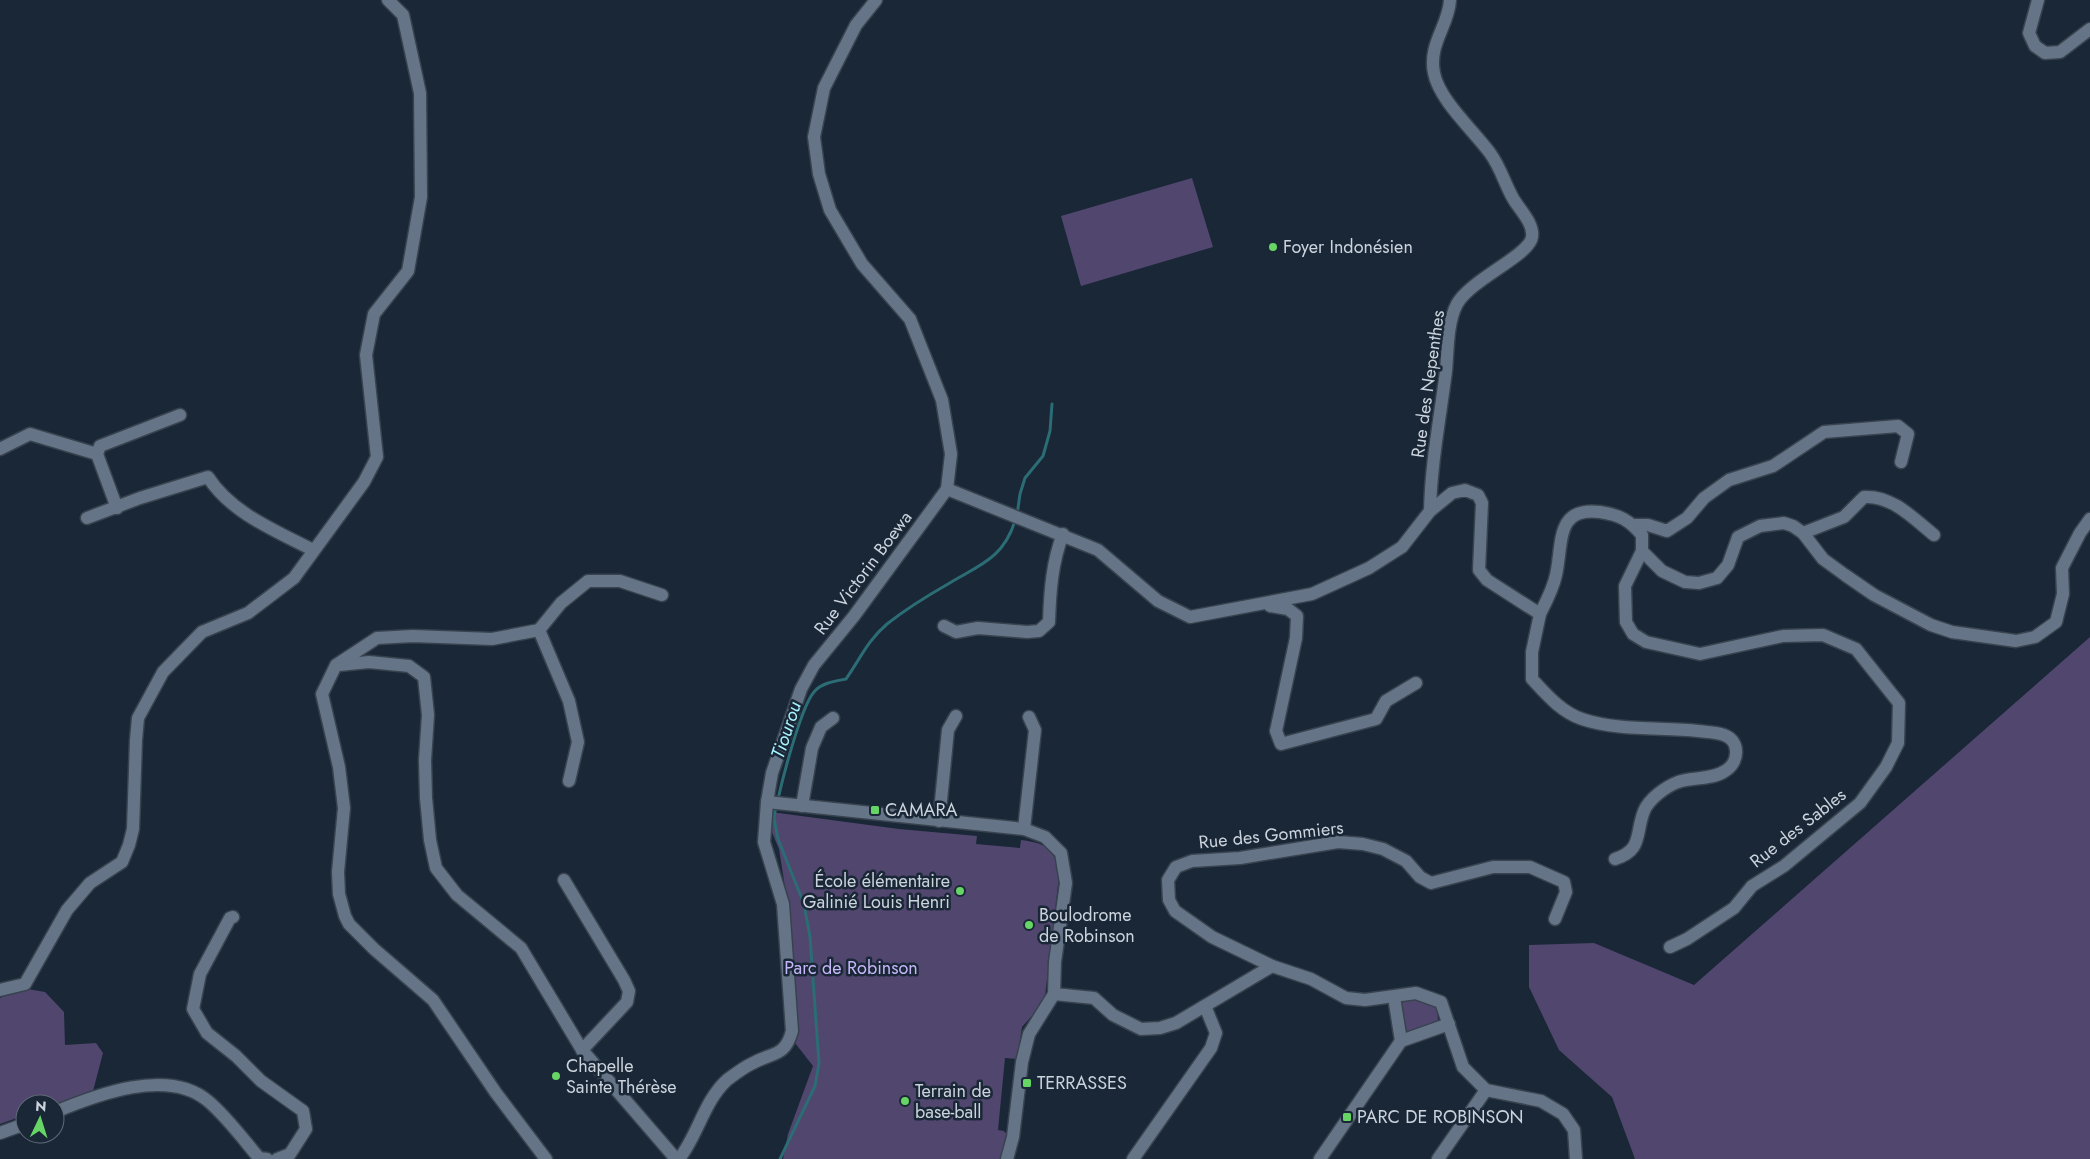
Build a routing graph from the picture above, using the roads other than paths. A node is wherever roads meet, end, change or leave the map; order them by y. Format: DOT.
graph roads {
  1 [pos="388,0"];
  2 [pos="876,0"];
  3 [pos="1450,0"];
  4 [pos="2038,0"];
  5 [pos="2090,29"];
  6 [pos="180,415"];
  7 [pos="0,449"];
  8 [pos="97,454"];
  9 [pos="1901,462"];
  10 [pos="947,489"];
  11 [pos="117,508"];
  12 [pos="1430,511"];
  13 [pos="88,518"];
  14 [pos="2090,518"];
  15 [pos="1633,525"];
  16 [pos="1803,533"];
  17 [pos="1064,534"];
  18 [pos="1934,535"];
  19 [pos="312,550"];
  20 [pos="1642,551"];
  21 [pos="662,595"];
  22 [pos="1257,604"];
  23 [pos="1540,614"];
  24 [pos="944,626"];
  25 [pos="539,630"];
  26 [pos="336,665"];
  27 [pos="1416,683"];
  28 [pos="956,716"];
  29 [pos="1029,717"];
  30 [pos="833,718"];
  31 [pos="569,781"];
  32 [pos="774,803"];
  33 [pos="802,806"];
  34 [pos="939,821"];
  35 [pos="1024,829"];
  36 [pos="1615,859"];
  37 [pos="564,880"];
  38 [pos="233,917"];
  39 [pos="1555,919"];
  40 [pos="1670,947"];
  41 [pos="1272,966"];
  42 [pos="0,990"];
  43 [pos="1054,994"];
  44 [pos="1394,997"];
  45 [pos="1205,1006"];
  46 [pos="1450,1024"];
  47 [pos="1401,1041"];
  48 [pos="582,1050"];
  49 [pos="1486,1090"];
  50 [pos="65,1108"];
  51 [pos="15,1128"];
  52 [pos="0,1134"];
  53 [pos="267,1159"];
  54 [pos="277,1159"];
  55 [pos="546,1159"];
  56 [pos="678,1159"];
  57 [pos="1006,1159"];
  58 [pos="1133,1159"];
  59 [pos="1320,1159"];
  60 [pos="1438,1159"];
  61 [pos="1576,1159"];
  1 -- 19 [label="street"];
  2 -- 10 [label="street, Rue Victorin Boewa"];
  3 -- 12 [label="street, Rue des Nepenthes"];
  4 -- 5 [label="street"];
  6 -- 8 [label="street"];
  7 -- 8 [label="street"];
  8 -- 11 [label="street"];
  9 -- 15 [label="street"];
  10 -- 17 [label="street"];
  10 -- 32 [label="street, Rue Victorin Boewa"];
  11 -- 13 [label="street"];
  11 -- 19 [label="street"];
  12 -- 22 [label="street"];
  12 -- 23 [label="street"];
  14 -- 16 [label="street"];
  15 -- 20 [label="street"];
  15 -- 23 [label="street"];
  16 -- 18 [label="street"];
  16 -- 20 [label="street"];
  17 -- 22 [label="street"];
  17 -- 24 [label="street"];
  19 -- 42 [label="street"];
  20 -- 40 [label="street, Rue des Sables"];
  21 -- 25 [label="street"];
  22 -- 27 [label="street"];
  23 -- 36 [label="street"];
  25 -- 26 [label="street"];
  25 -- 31 [label="street"];
  26 -- 48 [label="street"];
  26 -- 55 [label="street"];
  28 -- 34 [label="street"];
  29 -- 35 [label="street"];
  30 -- 33 [label="street"];
  32 -- 33 [label="street"];
  32 -- 56 [label="street, Rue Victorin Boewa"];
  33 -- 34 [label="street"];
  34 -- 35 [label="street"];
  35 -- 43 [label="street"];
  37 -- 48 [label="street"];
  38 -- 54 [label="street"];
  39 -- 41 [label="street, Rue des Gommiers"];
  41 -- 44 [label="street"];
  41 -- 45 [label="street"];
  43 -- 45 [label="street"];
  43 -- 57 [label="street"];
  44 -- 46 [label="street"];
  44 -- 47 [label="street"];
  45 -- 58 [label="street"];
  46 -- 47 [label="street"];
  46 -- 49 [label="street"];
  47 -- 59 [label="street"];
  48 -- 56 [label="street"];
  49 -- 60 [label="street"];
  49 -- 61 [label="street"];
  50 -- 53 [label="street"];
  51 -- 52 [label="street"];
}
